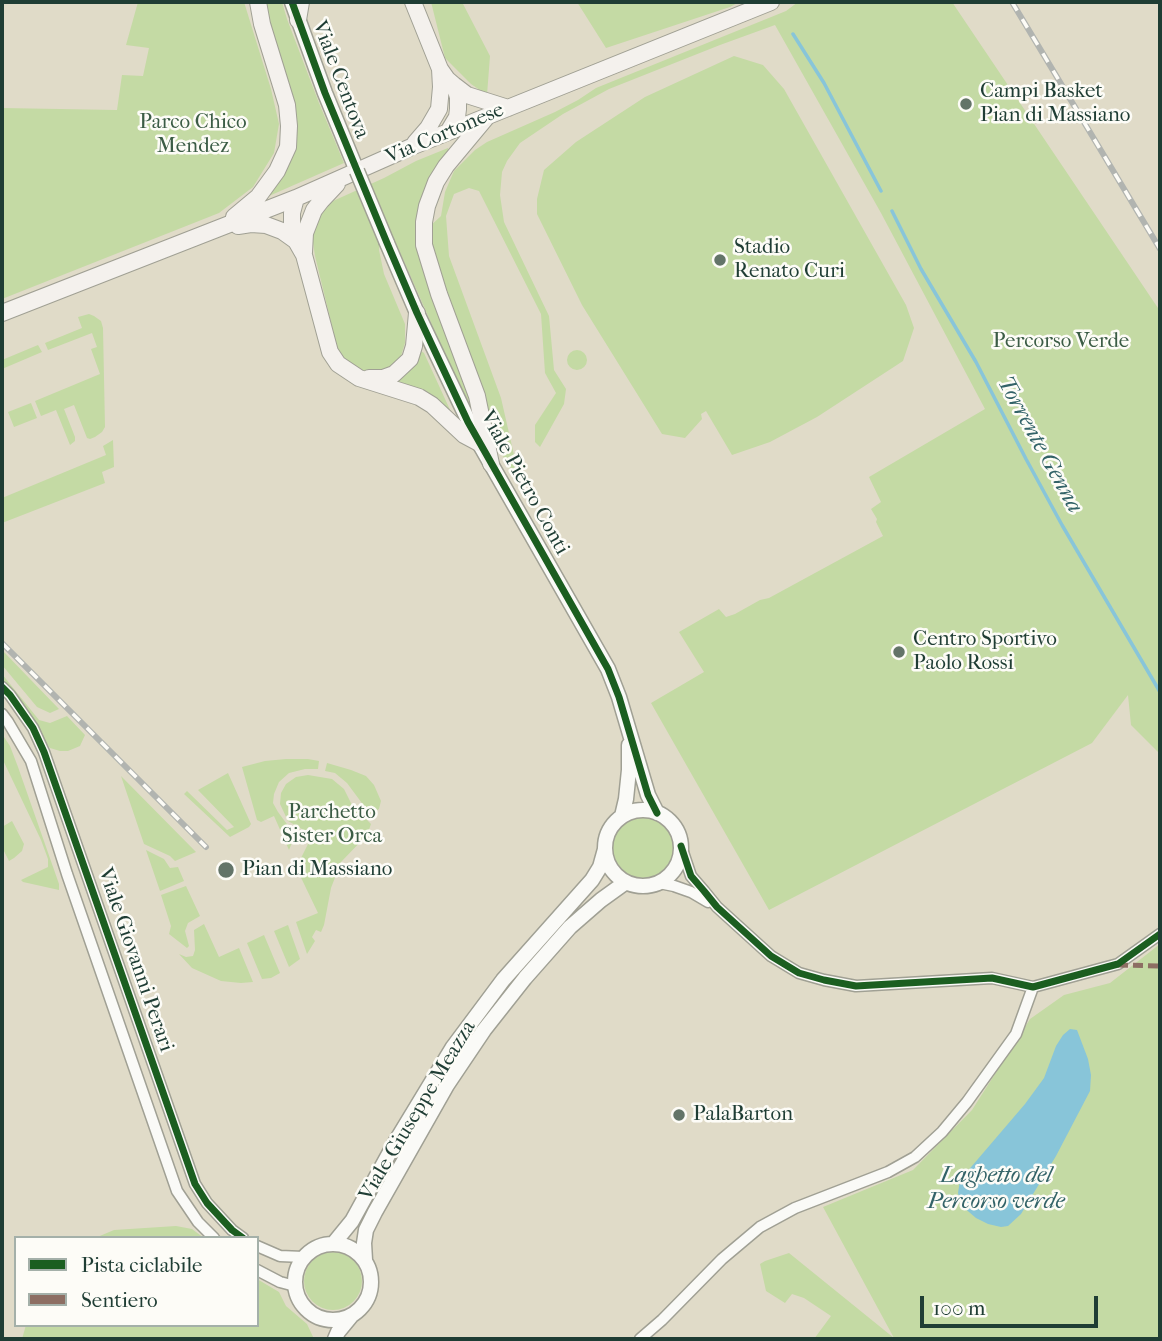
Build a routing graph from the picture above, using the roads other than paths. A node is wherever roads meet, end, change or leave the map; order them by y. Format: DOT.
graph roads {
  1 [pos="258,2"];
  2 [pos="292,2"];
  3 [pos="301,2"];
  4 [pos="413,2"];
  5 [pos="771,2"];
  6 [pos="298,20"];
  7 [pos="440,69"];
  8 [pos="453,85"];
  9 [pos="508,108"];
  10 [pos="488,116"];
  11 [pos="448,132"];
  12 [pos="411,147"];
  13 [pos="357,170"];
  14 [pos="342,179"];
  15 [pos="296,198"];
  16 [pos="221,228"];
  17 [pos="300,248"];
  18 [pos="2,313"];
  19 [pos="417,313"];
  20 [pos="359,377"];
  21 [pos="479,443"];
  22 [pos="491,464"];
  23 [pos="2,687"];
  24 [pos="2,714"];
  25 [pos="629,730"];
  26 [pos="657,813"];
  27 [pos="622,816"];
  28 [pos="681,846"];
  29 [pos="605,849"];
  30 [pos="626,882"];
  31 [pos="659,883"];
  32 [pos="717,907"];
  33 [pos="1160,934"];
  34 [pos="1033,987"];
  35 [pos="212,1236"];
  36 [pos="240,1236"];
  37 [pos="334,1243"];
  38 [pos="259,1247"];
  39 [pos="303,1257"];
  40 [pos="365,1259"];
  41 [pos="259,1271"];
  42 [pos="295,1286"];
  43 [pos="352,1315"];
  44 [pos="318,1317"];
  45 [pos="329,1339"];
  46 [pos="335,1339"];
  47 [pos="640,1339"];
  1 -- 16 [label="main road"];
  2 -- 6 [label="street, Viale Centova"];
  3 -- 6 [label="main road"];
  4 -- 7 [label="main road"];
  5 -- 9 [label="main road, Via Cortonese"];
  6 -- 13 [label="street, Viale Centova"];
  7 -- 8 [label="main road"];
  7 -- 12 [label="main road"];
  8 -- 9 [label="main road"];
  8 -- 11 [label="main road"];
  9 -- 10 [label="main road, Via Cortonese"];
  10 -- 11 [label="main road, Via Cortonese"];
  10 -- 22 [label="main road"];
  11 -- 12 [label="main road, Via Cortonese"];
  12 -- 14 [label="main road, Via Cortonese"];
  13 -- 19 [label="street, Viale Pietro Conti, bridge"];
  14 -- 15 [label="main road, Via Cortonese"];
  14 -- 17 [label="main road"];
  15 -- 16 [label="main road, Via Cortonese"];
  15 -- 17 [label="main road"];
  16 -- 17 [label="main road"];
  16 -- 18 [label="main road, Via Cortonese"];
  17 -- 20 [label="main road"];
  19 -- 20 [label="main road"];
  19 -- 21 [label="street, Viale Pietro Conti"];
  20 -- 21 [label="main road"];
  21 -- 22 [label="street, Viale Pietro Conti"];
  22 -- 25 [label="street, Viale Pietro Conti"];
  23 -- 36 [label="street, Viale Giovanni Perari"];
  24 -- 35 [label="street, Viale Giovanni Perari"];
  25 -- 26 [label="street, Viale Pietro Conti"];
  25 -- 27 [label="street, Viale Pietro Conti"];
  26 -- 27 [label="street"];
  26 -- 28 [label="street, Viale Pietro Conti"];
  27 -- 29 [label="street, Viale Pietro Conti"];
  28 -- 31 [label="street"];
  28 -- 32 [label="street, Viale Pietro Conti"];
  29 -- 30 [label="street"];
  29 -- 37 [label="street, Viale Giuseppe Meazza"];
  30 -- 31 [label="street, Viale Pietro Conti"];
  30 -- 40 [label="street, Viale Giuseppe Meazza"];
  31 -- 32 [label="street, Viale Pietro Conti"];
  32 -- 34 [label="street, Viale Pietro Conti"];
  33 -- 34 [label="street, Viale Pietro Conti"];
  34 -- 47 [label="street"];
  37 -- 39 [label="street"];
  37 -- 40 [label="street"];
  38 -- 39 [label="street"];
  39 -- 42 [label="street"];
  40 -- 43 [label="street"];
  41 -- 42 [label="street"];
  42 -- 44 [label="street"];
  43 -- 44 [label="street"];
  43 -- 46 [label="street"];
  44 -- 45 [label="street"];
}
